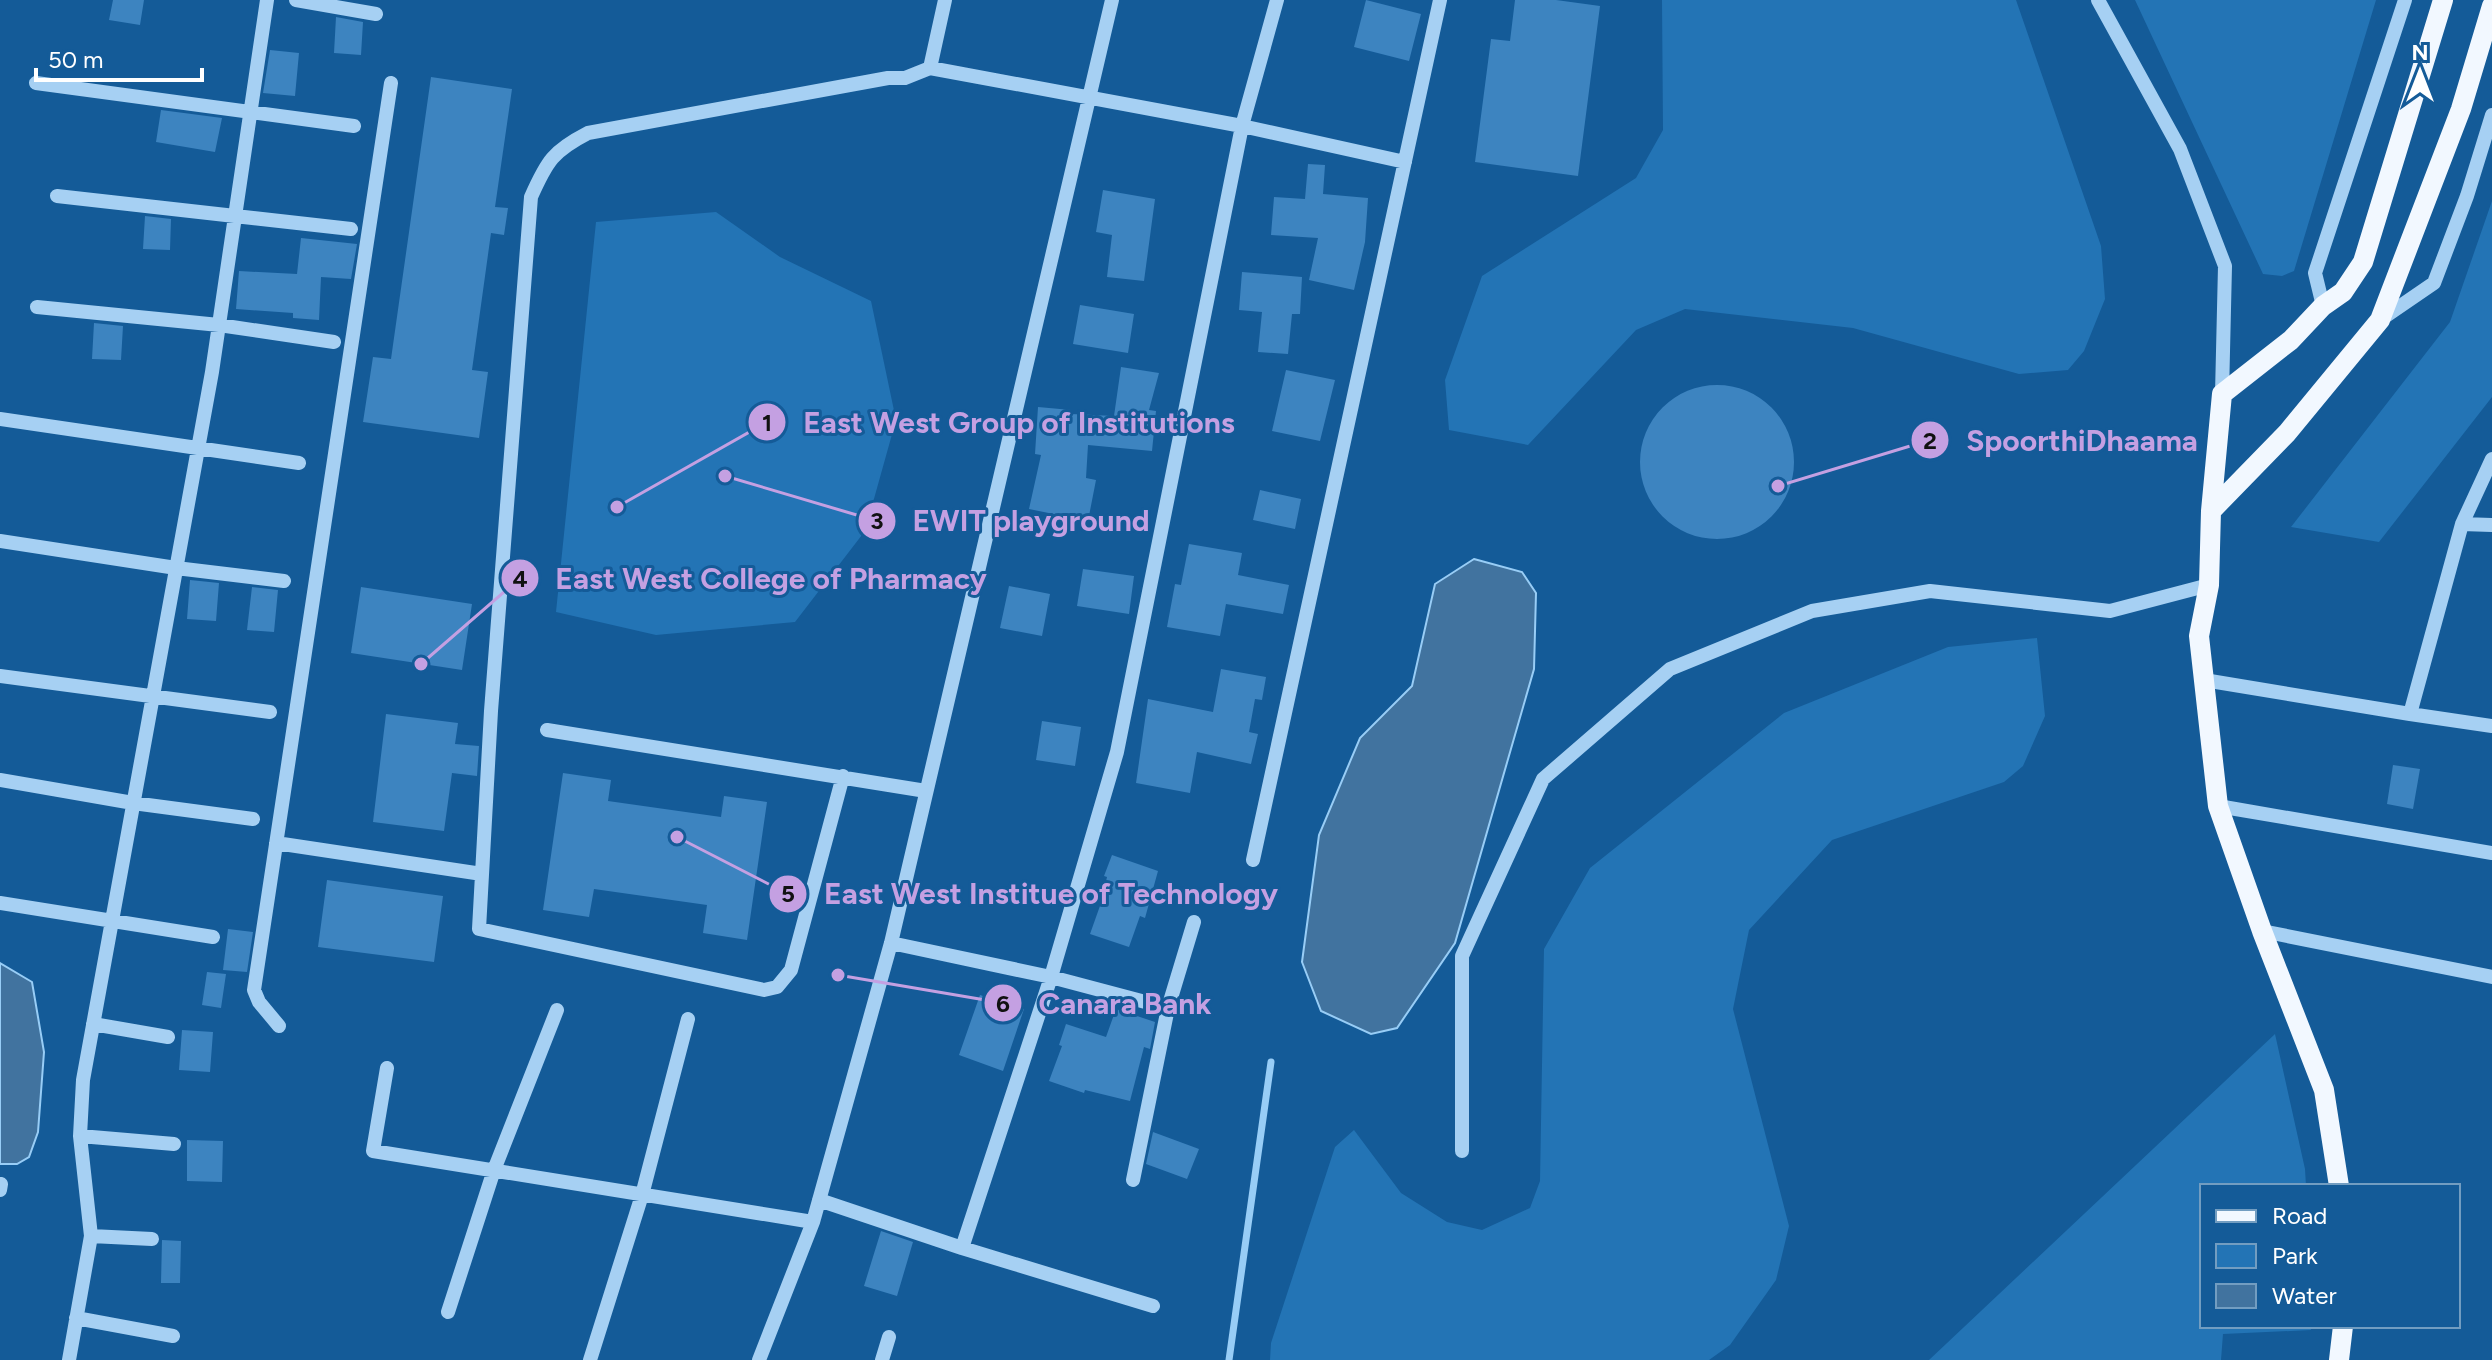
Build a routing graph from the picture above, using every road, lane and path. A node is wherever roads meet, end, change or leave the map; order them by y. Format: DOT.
graph roads {
  1 [pos="267,0"];
  2 [pos="296,0"];
  3 [pos="945,0"];
  4 [pos="1112,0"];
  5 [pos="1277,0"];
  6 [pos="1440,0"];
  7 [pos="2098,0"];
  8 [pos="2405,0"];
  9 [pos="2443,0"];
  10 [pos="2492,6"];
  11 [pos="376,14"];
  12 [pos="930,68"];
  13 [pos="36,83"];
  14 [pos="391,83"];
  15 [pos="1089,97"];
  16 [pos="251,110"];
  17 [pos="2492,115"];
  18 [pos="354,126"];
  19 [pos="1242,126"];
  20 [pos="1405,162"];
  21 [pos="57,196"];
  22 [pos="235,215"];
  23 [pos="351,229"];
  24 [pos="2323,306"];
  25 [pos="37,307"];
  26 [pos="2380,320"];
  27 [pos="219,325"];
  28 [pos="334,342"];
  29 [pos="2222,394"];
  30 [pos="0,419"];
  31 [pos="198,448"];
  32 [pos="2492,459"];
  33 [pos="299,463"];
  34 [pos="2211,511"];
  35 [pos="2462,524"];
  36 [pos="2492,525"];
  37 [pos="0,541"];
  38 [pos="176,568"];
  39 [pos="284,581"];
  40 [pos="2209,585"];
  41 [pos="0,676"];
  42 [pos="2204,680"];
  43 [pos="153,695"];
  44 [pos="270,712"];
  45 [pos="2410,714"];
  46 [pos="2492,726"];
  47 [pos="547,730"];
  48 [pos="843,776"];
  49 [pos="0,780"];
  50 [pos="926,791"];
  51 [pos="133,803"];
  52 [pos="2218,806"];
  53 [pos="253,819"];
  54 [pos="276,843"];
  55 [pos="2492,853"];
  56 [pos="1253,860"];
  57 [pos="482,874"];
  58 [pos="0,903"];
  59 [pos="112,922"];
  60 [pos="1194,922"];
  61 [pos="2262,931"];
  62 [pos="213,937"];
  63 [pos="891,943"];
  64 [pos="1051,977"];
  65 [pos="2492,977"];
  66 [pos="1168,1008"];
  67 [pos="557,1010"];
  68 [pos="688,1019"];
  69 [pos="93,1024"];
  70 [pos="279,1026"];
  71 [pos="168,1037"];
  72 [pos="387,1068"];
  73 [pos="80,1136"];
  74 [pos="174,1144"];
  75 [pos="1462,1151"];
  76 [pos="494,1170"];
  77 [pos="1133,1180"];
  78 [pos="2339,1184"];
  79 [pos="642,1195"];
  80 [pos="819,1200"];
  81 [pos="813,1222"];
  82 [pos="91,1236"];
  83 [pos="152,1239"];
  84 [pos="962,1248"];
  85 [pos="1153,1306"];
  86 [pos="448,1312"];
  87 [pos="76,1318"];
  88 [pos="2343,1328"];
  89 [pos="173,1336"];
  90 [pos="889,1337"];
  91 [pos="69,1360"];
  92 [pos="590,1360"];
  93 [pos="759,1360"];
  94 [pos="882,1360"];
  95 [pos="2339,1360"];
  1 -- 16 [label="street"];
  2 -- 11 [label="street"];
  3 -- 12 [label="street"];
  4 -- 15 [label="street"];
  5 -- 19 [label="street"];
  6 -- 20 [label="street"];
  7 -- 29 [label="street"];
  8 -- 24 [label="street"];
  9 -- 24 [label="main road"];
  10 -- 26 [label="main road"];
  12 -- 15 [label="street"];
  12 -- 57 [label="street"];
  13 -- 16 [label="street"];
  14 -- 54 [label="street"];
  15 -- 19 [label="street"];
  15 -- 50 [label="street"];
  16 -- 18 [label="street"];
  16 -- 22 [label="street"];
  17 -- 26 [label="street"];
  19 -- 20 [label="street"];
  19 -- 64 [label="street"];
  20 -- 56 [label="street"];
  21 -- 22 [label="street"];
  22 -- 23 [label="street"];
  22 -- 27 [label="street"];
  24 -- 29 [label="main road"];
  25 -- 27 [label="street"];
  26 -- 34 [label="main road"];
  27 -- 28 [label="street"];
  27 -- 31 [label="street"];
  29 -- 34 [label="main road"];
  30 -- 31 [label="street"];
  31 -- 33 [label="street"];
  31 -- 38 [label="street"];
  32 -- 35 [label="street"];
  34 -- 40 [label="main road"];
  35 -- 36 [label="street"];
  35 -- 45 [label="street"];
  37 -- 38 [label="street"];
  38 -- 39 [label="street"];
  38 -- 43 [label="street"];
  40 -- 42 [label="main road"];
  40 -- 75 [label="street"];
  41 -- 43 [label="street"];
  42 -- 45 [label="street"];
  42 -- 52 [label="main road"];
  43 -- 44 [label="street"];
  43 -- 51 [label="street"];
  45 -- 46 [label="street"];
  47 -- 48 [label="street"];
  48 -- 50 [label="street"];
  48 -- 57 [label="street"];
  49 -- 51 [label="street"];
  50 -- 63 [label="street"];
  51 -- 53 [label="street"];
  51 -- 59 [label="street"];
  52 -- 55 [label="street"];
  52 -- 61 [label="main road"];
  54 -- 57 [label="street"];
  54 -- 70 [label="street"];
  58 -- 59 [label="street"];
  59 -- 62 [label="street"];
  59 -- 69 [label="street"];
  60 -- 66 [label="street"];
  61 -- 65 [label="street"];
  61 -- 78 [label="main road"];
  63 -- 64 [label="street"];
  63 -- 80 [label="street"];
  64 -- 66 [label="street"];
  64 -- 84 [label="street"];
  66 -- 77 [label="street"];
  67 -- 76 [label="street"];
  68 -- 79 [label="street"];
  69 -- 71 [label="street"];
  69 -- 73 [label="street"];
  72 -- 76 [label="street"];
  73 -- 74 [label="street"];
  73 -- 82 [label="street"];
  76 -- 79 [label="street"];
  76 -- 86 [label="street"];
  79 -- 81 [label="street"];
  79 -- 92 [label="street"];
  80 -- 81 [label="street"];
  80 -- 84 [label="street"];
  81 -- 93 [label="street"];
  82 -- 83 [label="street"];
  82 -- 87 [label="street"];
  84 -- 85 [label="street"];
  87 -- 89 [label="street"];
  87 -- 91 [label="street"];
  88 -- 95 [label="main road"];
  90 -- 94 [label="street"];
}
